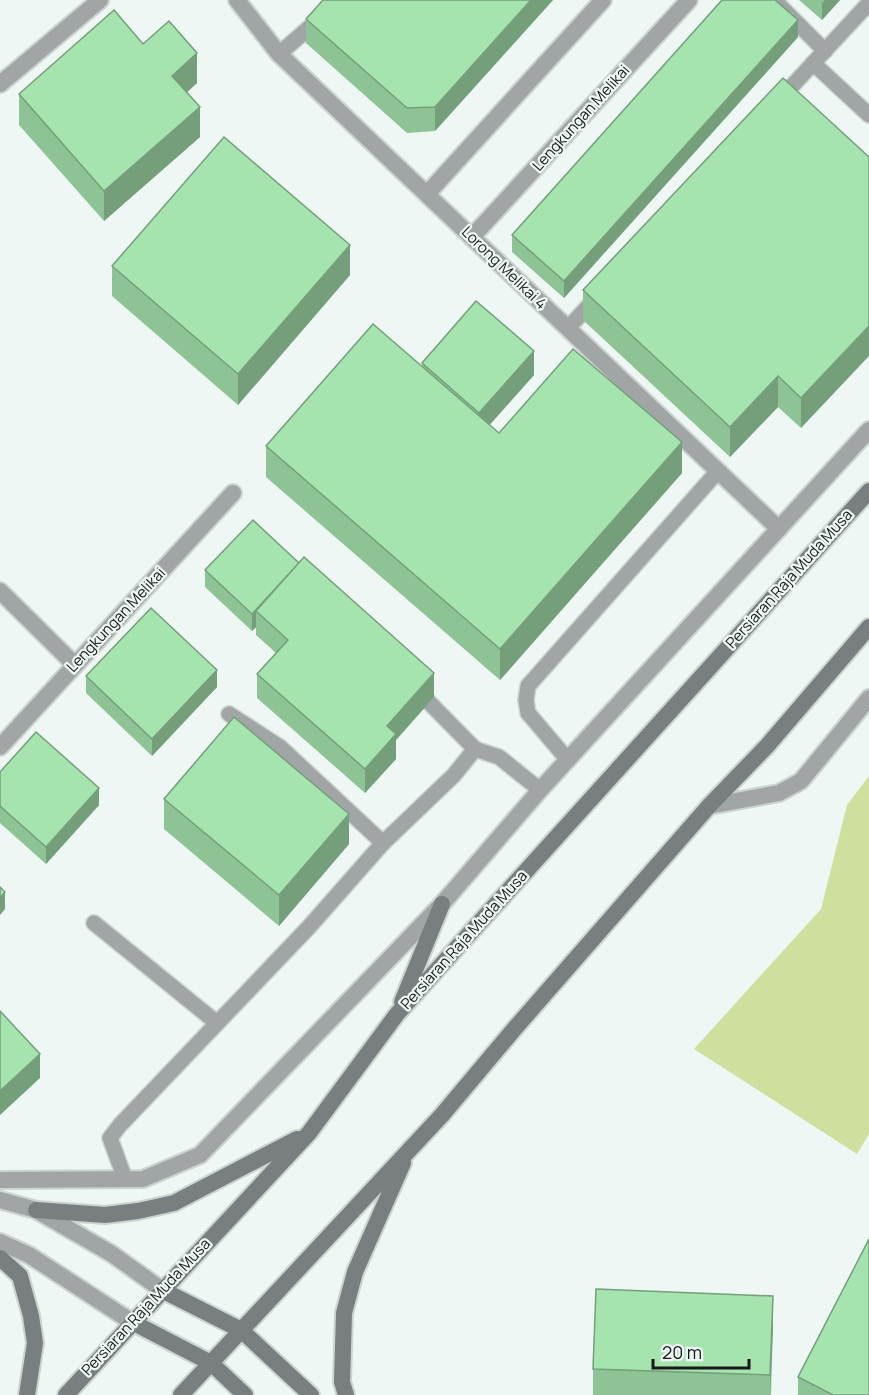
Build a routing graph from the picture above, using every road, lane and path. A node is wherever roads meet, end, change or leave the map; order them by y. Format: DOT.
graph roads {
  1 [pos="100,0"];
  2 [pos="237,0"];
  3 [pos="341,0"];
  4 [pos="603,0"];
  5 [pos="689,0"];
  6 [pos="774,0"];
  7 [pos="869,3"];
  8 [pos="825,51"];
  9 [pos="279,54"];
  10 [pos="813,63"];
  11 [pos="0,84"];
  12 [pos="766,114"];
  13 [pos="869,115"];
  14 [pos="427,194"];
  15 [pos="472,237"];
  16 [pos="608,285"];
  17 [pos="568,328"];
  18 [pos="869,430"];
  19 [pos="718,471"];
  20 [pos="869,491"];
  21 [pos="233,493"];
  22 [pos="779,529"];
  23 [pos="0,591"];
  24 [pos="869,627"];
  25 [pos="75,665"];
  26 [pos="409,683"];
  27 [pos="869,698"];
  28 [pos="229,714"];
  29 [pos="0,747"];
  30 [pos="475,749"];
  31 [pos="568,760"];
  32 [pos="540,790"];
  33 [pos="709,806"];
  34 [pos="383,843"];
  35 [pos="442,904"];
  36 [pos="94,922"];
  37 [pos="397,1014"];
  38 [pos="217,1023"];
  39 [pos="309,1133"];
  40 [pos="408,1151"];
  41 [pos="125,1179"];
  42 [pos="0,1180"];
  43 [pos="0,1200"];
  44 [pos="36,1210"];
  45 [pos="0,1242"];
  46 [pos="0,1258"];
  47 [pos="162,1290"];
  48 [pos="132,1322"];
  49 [pos="241,1330"];
  50 [pos="211,1363"];
  51 [pos="27,1395"];
  52 [pos="66,1395"];
  53 [pos="182,1395"];
  54 [pos="245,1395"];
  55 [pos="311,1395"];
  56 [pos="346,1395"];
  1 -- 11 [label="street"];
  2 -- 9 [label="street, Lorong Melikai 4"];
  3 -- 9 [label="lane"];
  4 -- 14 [label="street"];
  5 -- 15 [label="street, Lengkungan Melikai"];
  6 -- 8 [label="lane"];
  7 -- 8 [label="lane"];
  8 -- 10 [label="lane"];
  9 -- 14 [label="street, Lorong Melikai 4"];
  10 -- 12 [label="lane"];
  10 -- 13 [label="lane"];
  14 -- 15 [label="street, Lorong Melikai 4"];
  15 -- 17 [label="street, Lorong Melikai 4"];
  16 -- 17 [label="lane"];
  17 -- 19 [label="street, Lorong Melikai 4"];
  18 -- 22 [label="street"];
  19 -- 22 [label="street, Lorong Melikai 4"];
  19 -- 31 [label="lane"];
  20 -- 37 [label="main road, Persiaran Raja Muda Musa"];
  21 -- 25 [label="street, Lengkungan Melikai"];
  22 -- 31 [label="street"];
  23 -- 25 [label="street"];
  24 -- 33 [label="main road"];
  25 -- 29 [label="street, Lengkungan Melikai"];
  26 -- 30 [label="lane"];
  27 -- 33 [label="street"];
  28 -- 34 [label="lane"];
  30 -- 32 [label="lane"];
  30 -- 34 [label="lane"];
  31 -- 32 [label="street"];
  32 -- 35 [label="street"];
  33 -- 40 [label="main road"];
  34 -- 38 [label="lane"];
  35 -- 37 [label="main road"];
  35 -- 41 [label="street"];
  36 -- 38 [label="lane"];
  37 -- 39 [label="main road, Persiaran Raja Muda Musa"];
  38 -- 41 [label="lane"];
  39 -- 44 [label="main road"];
  39 -- 47 [label="main road, Persiaran Raja Muda Musa"];
  40 -- 49 [label="main road"];
  40 -- 56 [label="main road"];
  41 -- 42 [label="street"];
  43 -- 44 [label="street"];
  44 -- 47 [label="street"];
  45 -- 48 [label="street"];
  46 -- 51 [label="main road"];
  47 -- 48 [label="main road, Persiaran Raja Muda Musa"];
  47 -- 49 [label="main road"];
  48 -- 50 [label="main road"];
  48 -- 52 [label="main road, Persiaran Raja Muda Musa"];
  49 -- 50 [label="main road"];
  49 -- 55 [label="main road"];
  50 -- 53 [label="main road"];
  50 -- 54 [label="main road"];
}
